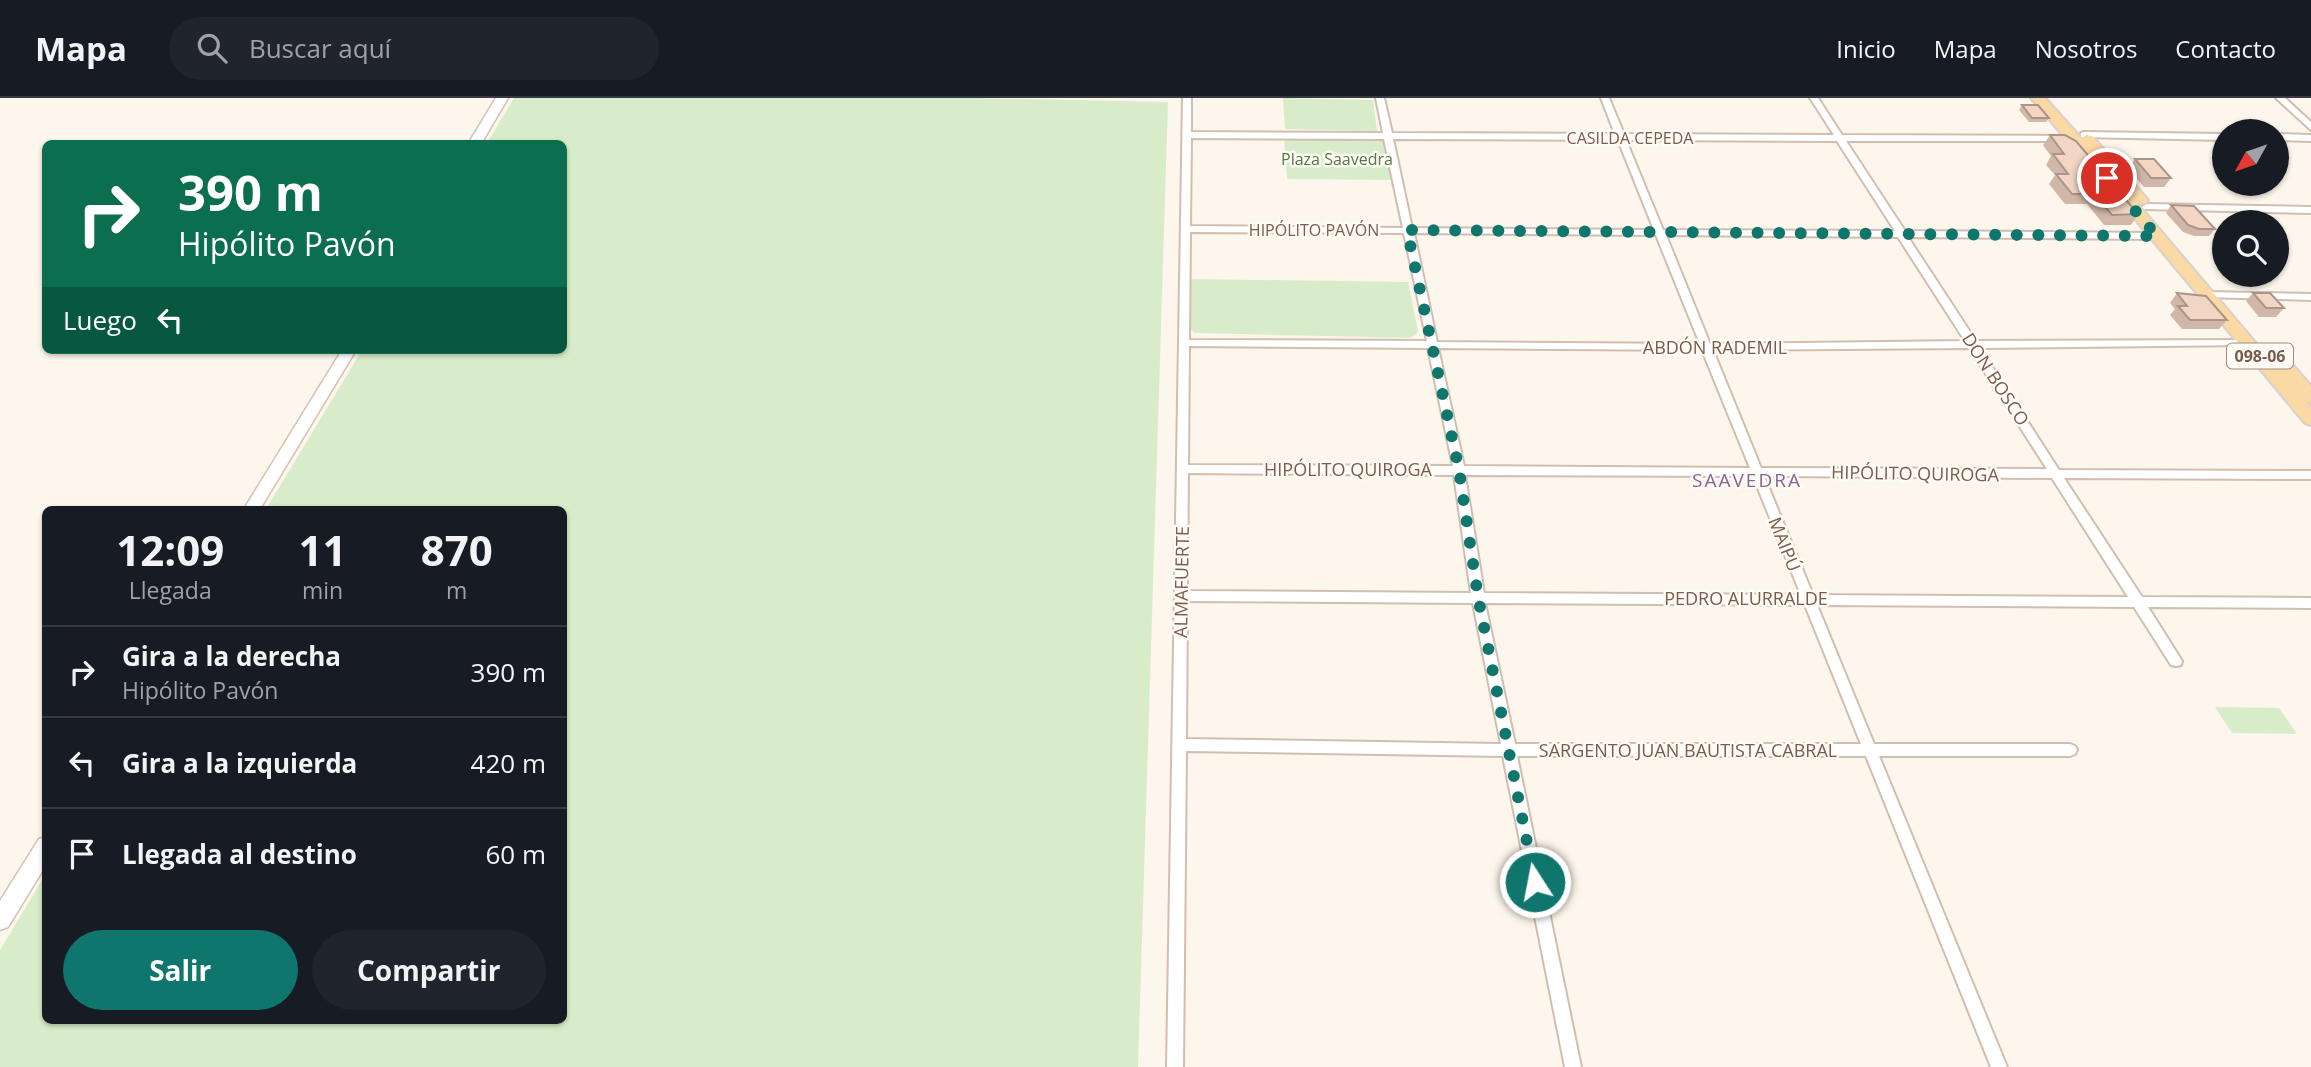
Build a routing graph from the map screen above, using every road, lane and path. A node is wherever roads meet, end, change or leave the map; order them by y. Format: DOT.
graph roads {
  1 [pos="502,98"];
  2 [pos="1186,98"];
  3 [pos="1380,98"];
  4 [pos="1605,98"];
  5 [pos="1814,98"];
  6 [pos="2038,98"];
  7 [pos="2052,98"];
  8 [pos="2280,98"];
  9 [pos="2311,127"];
  10 [pos="1185,135"];
  11 [pos="1389,137"];
  12 [pos="2079,137"];
  13 [pos="2212,137"];
  14 [pos="2289,137"];
  15 [pos="1620,138"];
  16 [pos="2311,138"];
  17 [pos="1840,139"];
  18 [pos="476,140"];
  19 [pos="2147,207"];
  20 [pos="2311,210"];
  21 [pos="1185,229"];
  22 [pos="1407,230"];
  23 [pos="1658,232"];
  24 [pos="1903,234"];
  25 [pos="2157,236"];
  26 [pos="2214,295"];
  27 [pos="2311,297"];
  28 [pos="2248,342"];
  29 [pos="1183,343"];
  30 [pos="1974,345"];
  31 [pos="1434,346"];
  32 [pos="1707,347"];
  33 [pos="347,354"];
  34 [pos="2309,392"];
  35 [pos="2311,419"];
  36 [pos="1182,469"];
  37 [pos="1459,470"];
  38 [pos="1756,471"];
  39 [pos="2057,475"];
  40 [pos="2311,475"];
  41 [pos="254,506"];
  42 [pos="1181,596"];
  43 [pos="1478,597"];
  44 [pos="1808,598"];
  45 [pos="2138,602"];
  46 [pos="2311,603"];
  47 [pos="2176,661"];
  48 [pos="1179,745"];
  49 [pos="1509,750"];
  50 [pos="1870,750"];
  51 [pos="2070,750"];
  52 [pos="42,852"];
  53 [pos="0,920"];
  54 [pos="1175,1067"];
  55 [pos="1573,1067"];
  56 [pos="1999,1067"];
  1 -- 18 [label="main road"];
  2 -- 10 [label="street, ALMAFUERTE"];
  3 -- 11 [label="street"];
  4 -- 15 [label="street, MAIPÚ"];
  5 -- 17 [label="street, DON BOSCO"];
  6 -- 12 [label="main road, 098-06"];
  7 -- 12 [label="main road, 098-06"];
  8 -- 9 [label="street"];
  10 -- 11 [label="street, CASILDA CEPEDA"];
  10 -- 21 [label="street, ALMAFUERTE"];
  11 -- 15 [label="street, CASILDA CEPEDA"];
  11 -- 22 [label="street"];
  12 -- 13 [label="street, CASILDA CEPEDA"];
  12 -- 17 [label="street, CASILDA CEPEDA"];
  12 -- 19 [label="main road, 098-06"];
  12 -- 25 [label="main road, 098-06"];
  14 -- 16 [label="street"];
  15 -- 17 [label="street, CASILDA CEPEDA"];
  15 -- 23 [label="street, MAIPÚ"];
  17 -- 24 [label="street, DON BOSCO"];
  19 -- 20 [label="street"];
  19 -- 26 [label="main road, 098-06"];
  21 -- 22 [label="street, HIPÓLITO PAVÓN"];
  21 -- 29 [label="street, ALMAFUERTE"];
  22 -- 23 [label="street, HIPÓLITO PAVÓN"];
  22 -- 31 [label="street"];
  23 -- 24 [label="street, HIPÓLITO PAVÓN"];
  23 -- 32 [label="street, MAIPÚ"];
  24 -- 25 [label="street, HIPÓLITO PAVÓN"];
  24 -- 30 [label="street, DON BOSCO"];
  25 -- 26 [label="main road, 098-06"];
  26 -- 27 [label="street"];
  26 -- 28 [label="main road, 098-06"];
  26 -- 34 [label="main road, 098-06"];
  28 -- 30 [label="street, ABDÓN RADEMIL"];
  28 -- 35 [label="main road, 098-06"];
  29 -- 31 [label="street, ABDÓN RADEMIL"];
  29 -- 36 [label="street, ALMAFUERTE"];
  30 -- 32 [label="street, ABDÓN RADEMIL"];
  30 -- 39 [label="street, DON BOSCO"];
  31 -- 32 [label="street, ABDÓN RADEMIL"];
  31 -- 37 [label="street"];
  32 -- 38 [label="street, MAIPÚ"];
  33 -- 41 [label="main road"];
  36 -- 37 [label="street, HIPÓLITO QUIROGA"];
  36 -- 42 [label="street, ALMAFUERTE"];
  37 -- 38 [label="street, HIPÓLITO QUIROGA"];
  37 -- 43 [label="street"];
  38 -- 39 [label="street, HIPÓLITO QUIROGA"];
  38 -- 44 [label="street, MAIPÚ"];
  39 -- 40 [label="street, HIPÓLITO QUIROGA"];
  39 -- 45 [label="street, DON BOSCO"];
  42 -- 43 [label="street, PEDRO ALURRALDE"];
  42 -- 48 [label="street, ALMAFUERTE"];
  43 -- 44 [label="street, PEDRO ALURRALDE"];
  43 -- 49 [label="street"];
  44 -- 45 [label="street, PEDRO ALURRALDE"];
  44 -- 50 [label="street, MAIPÚ"];
  45 -- 46 [label="street, PEDRO ALURRALDE"];
  45 -- 47 [label="street, DON BOSCO"];
  48 -- 49 [label="street, SARGENTO JUAN BAUTISTA CABRAL"];
  48 -- 54 [label="street, ALMAFUERTE"];
  49 -- 50 [label="street, SARGENTO JUAN BAUTISTA CABRAL"];
  49 -- 55 [label="street"];
  50 -- 51 [label="street, SARGENTO JUAN BAUTISTA CABRAL"];
  50 -- 56 [label="street, MAIPÚ"];
  52 -- 53 [label="main road"];
}
